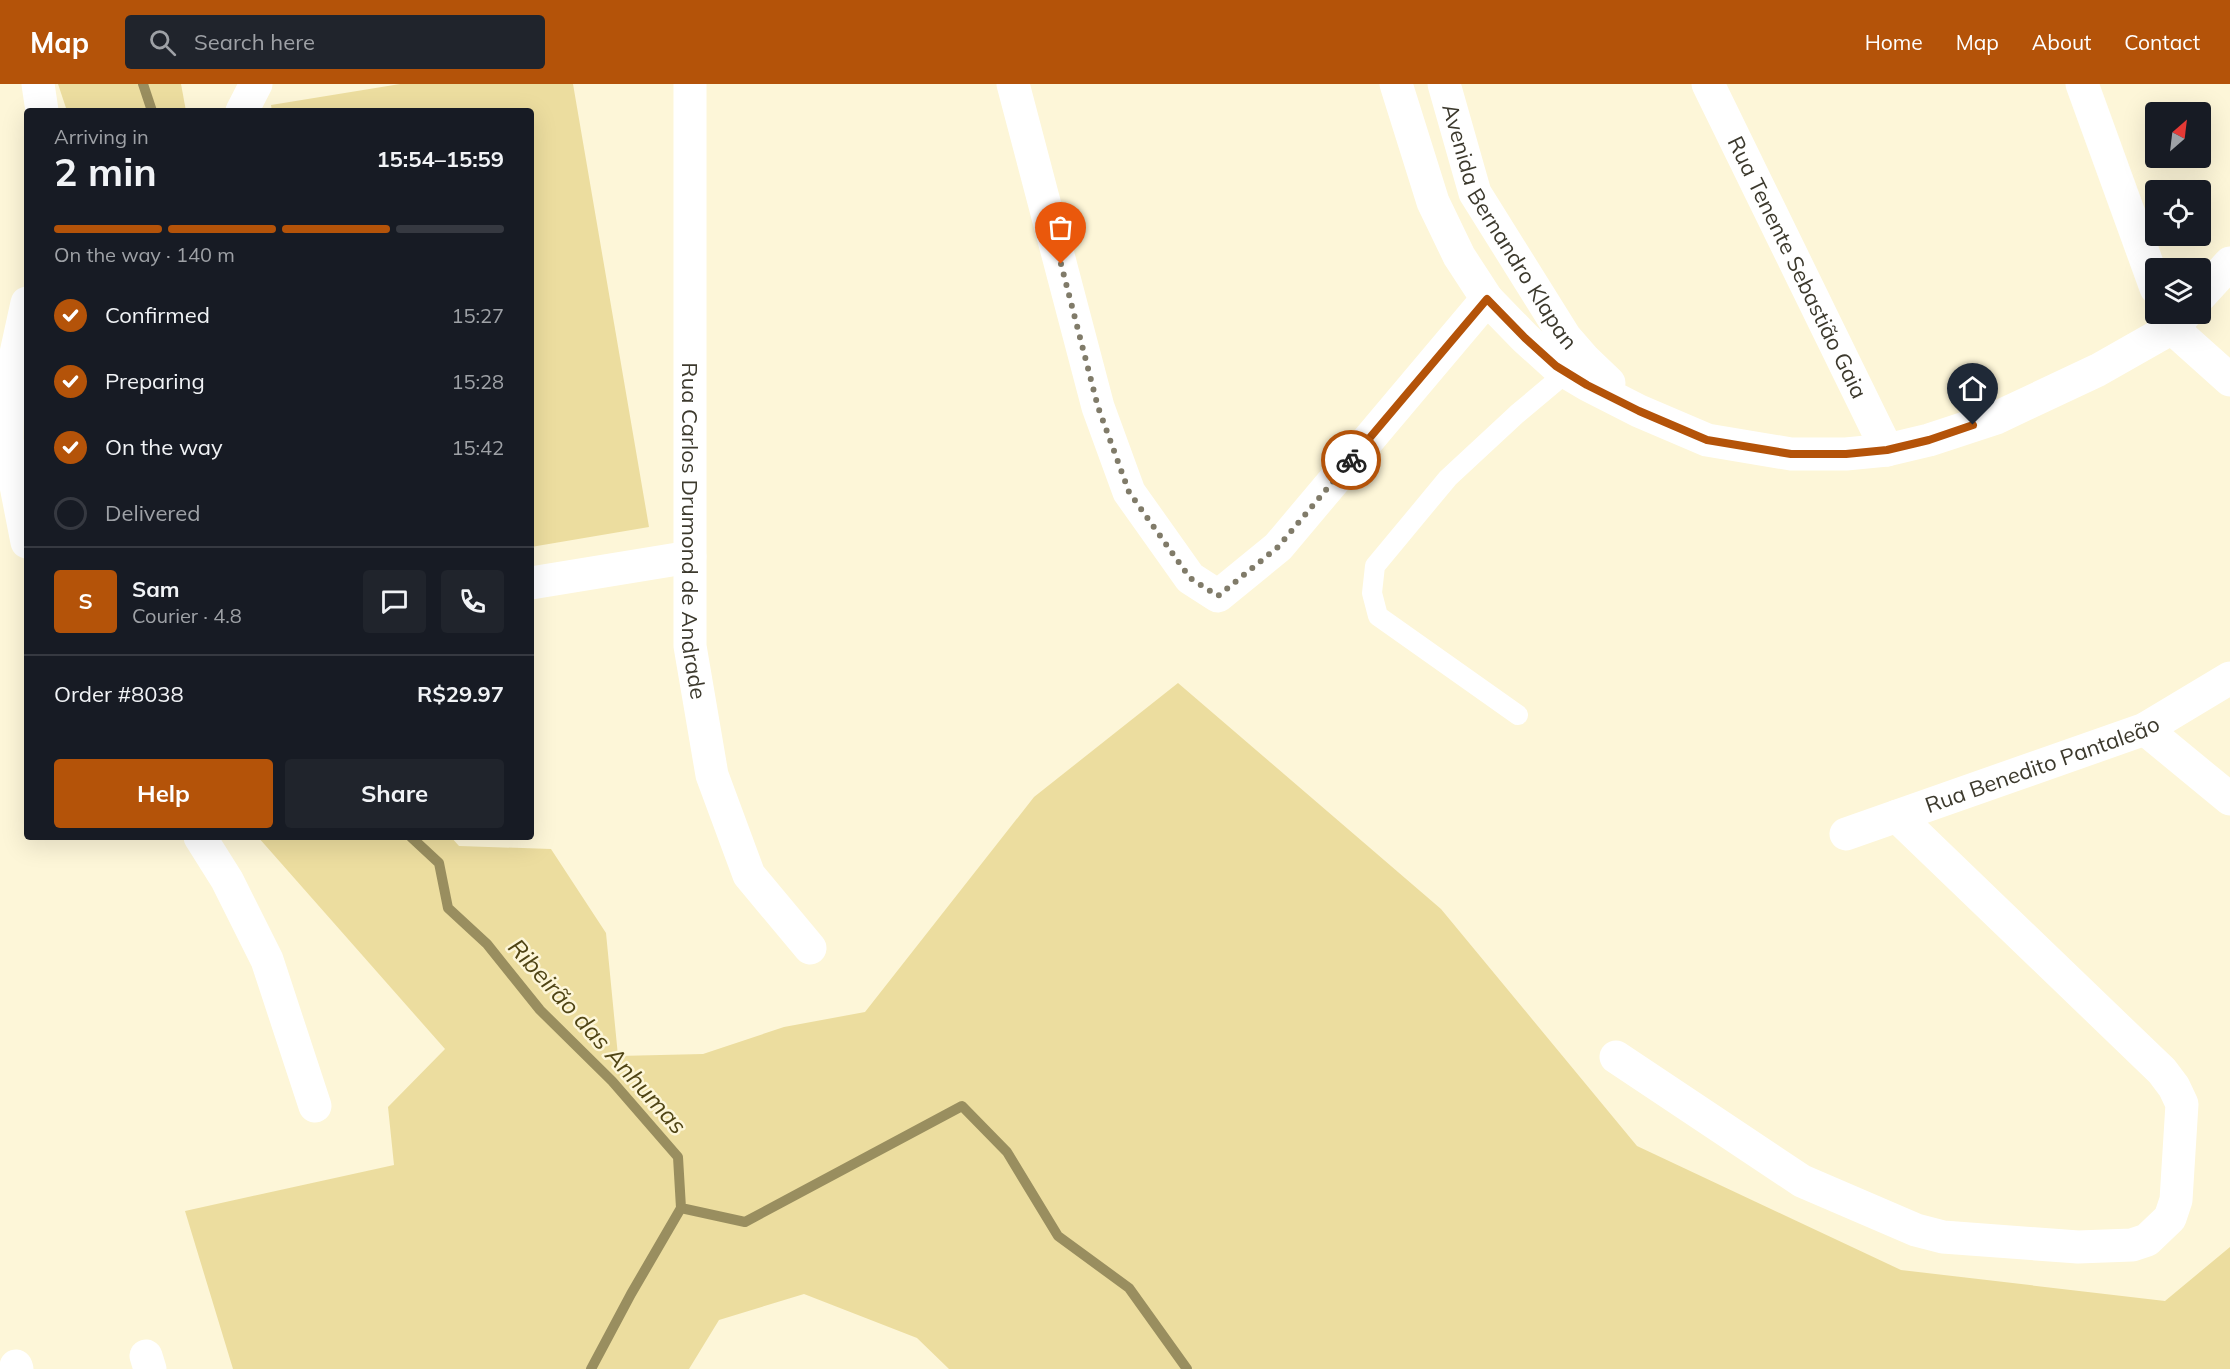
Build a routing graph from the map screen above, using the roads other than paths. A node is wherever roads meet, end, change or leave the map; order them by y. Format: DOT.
graph roads {
  1 [pos="38,84"];
  2 [pos="256,84"];
  3 [pos="690,84"];
  4 [pos="1013,84"];
  5 [pos="1444,84"];
  6 [pos="1708,84"];
  7 [pos="2082,84"];
  8 [pos="1403,87"];
  9 [pos="42,108"];
  10 [pos="244,108"];
  11 [pos="2145,258"];
  12 [pos="2230,263"];
  13 [pos="2211,284"];
  14 [pos="1487,299"];
  15 [pos="24,317"];
  16 [pos="2166,324"];
  17 [pos="2180,324"];
  18 [pos="1575,366"];
  19 [pos="2230,380"];
  20 [pos="12,439"];
  21 [pos="1887,450"];
  22 [pos="24,521"];
  23 [pos="690,557"];
  24 [pos="534,583"];
  25 [pos="2230,678"];
  26 [pos="1518,715"];
  27 [pos="2145,729"];
  28 [pos="2230,799"];
  29 [pos="1897,816"];
  30 [pos="1846,834"];
  31 [pos="202,840"];
  32 [pos="810,948"];
  33 [pos="1616,1057"];
  34 [pos="315,1106"];
  1 -- 9 [label="street"];
  2 -- 10 [label="street"];
  3 -- 23 [label="street, Rua Carlos Drumond de Andrade"];
  4 -- 14 [label="street"];
  5 -- 18 [label="street, Avenida Bernandro Klapan"];
  6 -- 21 [label="street, Rua Tenente Sebastião Gaia"];
  7 -- 11 [label="street"];
  8 -- 14 [label="street, Avenida Bernandro Klapan"];
  12 -- 13 [label="street"];
  14 -- 18 [label="street, Avenida Bernandro Klapan"];
  15 -- 20 [label="street"];
  16 -- 21 [label="street, Avenida Bernandro Klapan"];
  17 -- 19 [label="street"];
  18 -- 21 [label="street, Avenida Bernandro Klapan"];
  18 -- 26 [label="lane"];
  20 -- 22 [label="street"];
  23 -- 24 [label="street"];
  23 -- 32 [label="street, Rua Carlos Drumond de Andrade"];
  25 -- 27 [label="street, Rua Benedito Pantaleão"];
  27 -- 28 [label="street"];
  27 -- 29 [label="street, Rua Benedito Pantaleão"];
  29 -- 30 [label="street, Rua Benedito Pantaleão"];
  29 -- 33 [label="street"];
  31 -- 34 [label="street"];
}
